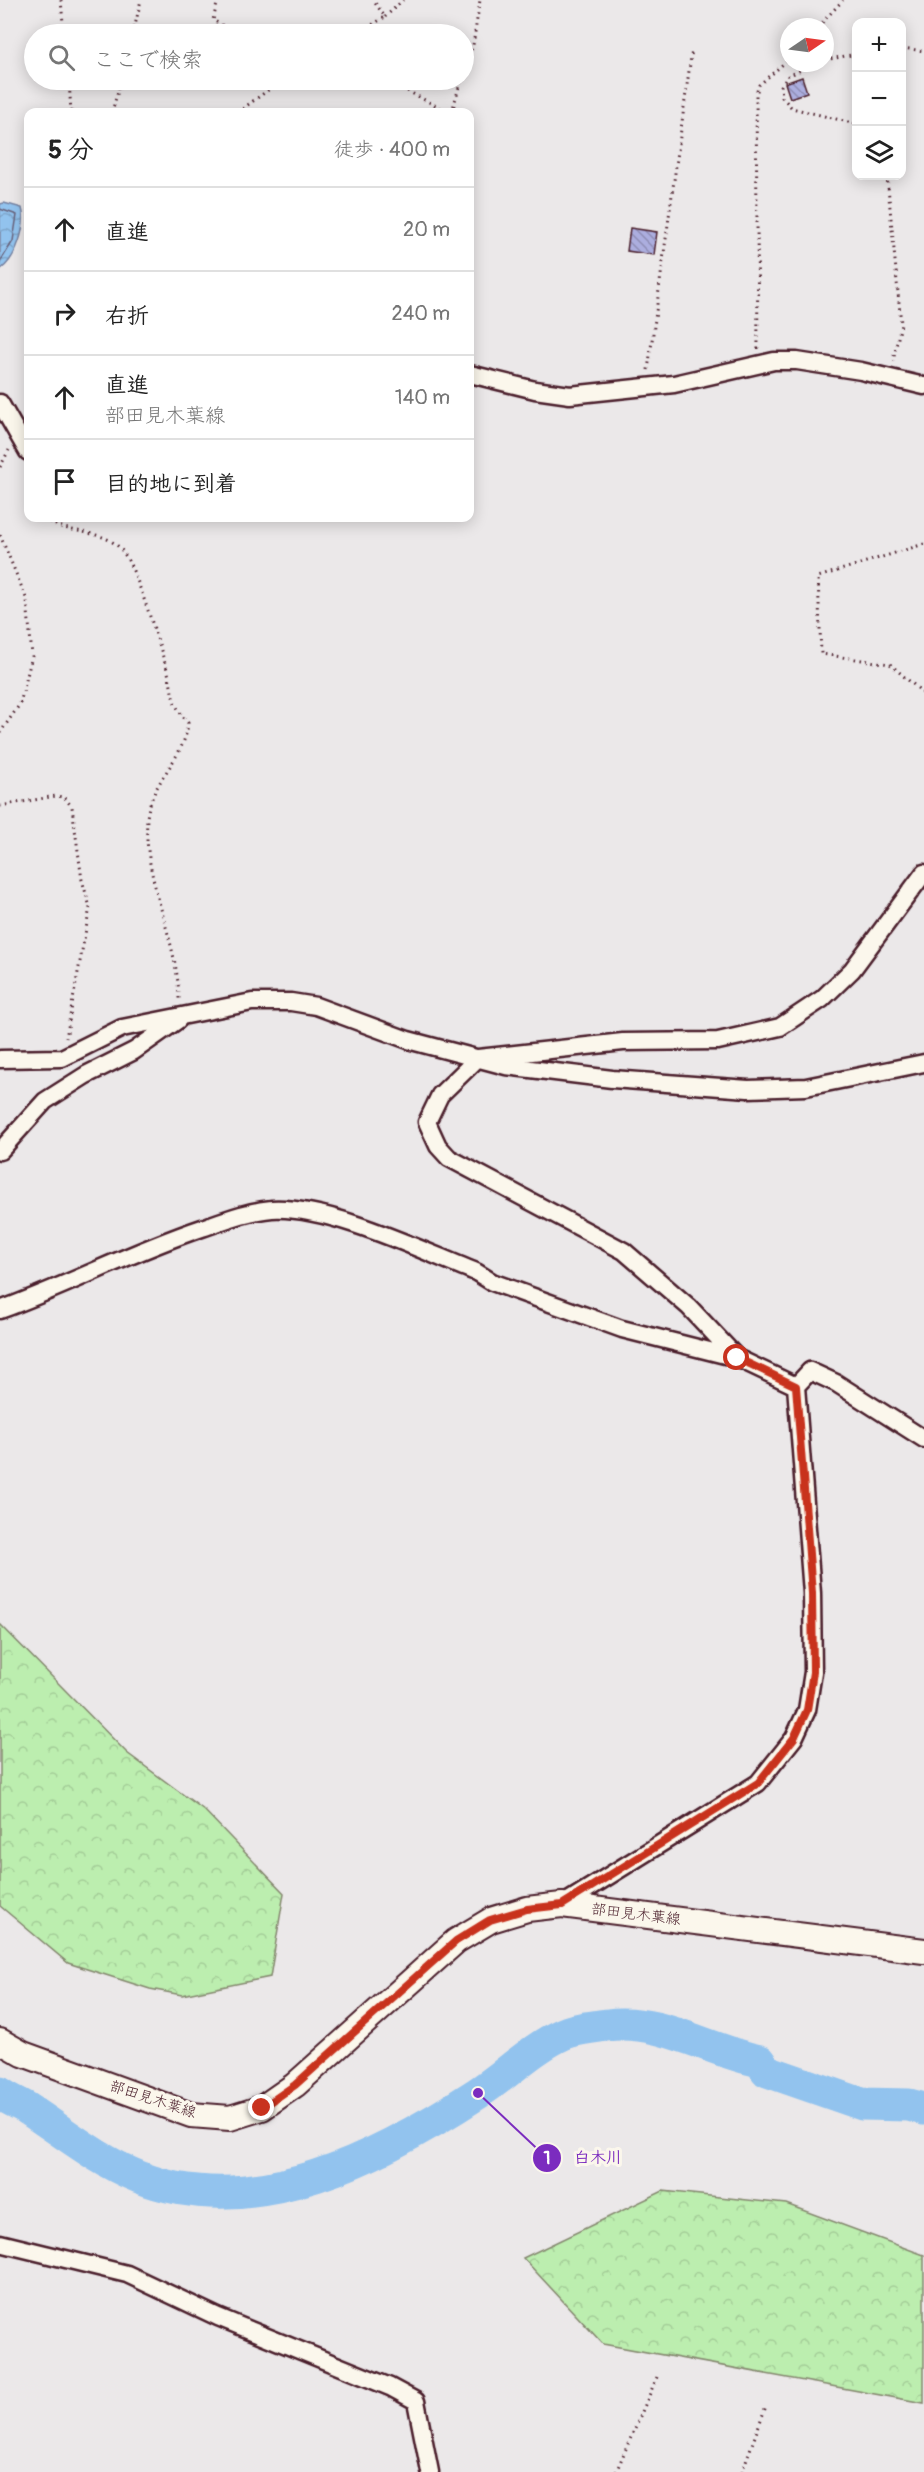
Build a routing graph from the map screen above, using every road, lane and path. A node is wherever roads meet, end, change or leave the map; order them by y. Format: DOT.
graph roads {
  1 [pos="61,0"];
  2 [pos="141,0"];
  3 [pos="218,0"];
  4 [pos="374,0"];
  5 [pos="403,0"];
  6 [pos="480,0"];
  7 [pos="843,0"];
  8 [pos="385,17"];
  9 [pos="826,18"];
  10 [pos="63,24"];
  11 [pos="135,24"];
  12 [pos="220,24"];
  13 [pos="373,24"];
  14 [pos="474,39"];
  15 [pos="692,49"];
  16 [pos="906,49"];
  17 [pos="924,51"];
  18 [pos="852,55"];
  19 [pos="834,58"];
  20 [pos="780,66"];
  21 [pos="797,72"];
  22 [pos="70,90"];
  23 [pos="118,90"];
  24 [pos="268,90"];
  25 [pos="406,90"];
  26 [pos="458,90"];
  27 [pos="71,108"];
  28 [pos="113,108"];
  29 [pos="244,108"];
  30 [pos="442,108"];
  31 [pos="451,108"];
  32 [pos="852,123"];
  33 [pos="887,180"];
  34 [pos="760,365"];
  35 [pos="474,375"];
  36 [pos="890,378"];
  37 [pos="924,386"];
  38 [pos="645,387"];
  39 [pos="0,403"];
  40 [pos="24,445"];
  41 [pos="51,522"];
  42 [pos="0,535"];
  43 [pos="924,544"];
  44 [pos="924,694"];
  45 [pos="0,733"];
  46 [pos="0,806"];
  47 [pos="924,873"];
  48 [pos="181,1012"];
  49 [pos="62,1058"];
  50 [pos="478,1058"];
  51 [pos="0,1059"];
  52 [pos="924,1063"];
  53 [pos="0,1151"];
  54 [pos="0,1310"];
  55 [pos="737,1358"];
  56 [pos="796,1386"];
  57 [pos="924,1439"];
  58 [pos="562,1905"];
  59 [pos="924,1952"];
  60 [pos="0,2041"];
  61 [pos="0,2243"];
  62 [pos="657,2377"];
  63 [pos="766,2406"];
  64 [pos="430,2472"];
  65 [pos="616,2472"];
  66 [pos="742,2472"];
  1 -- 10 [label="path"];
  2 -- 11 [label="path"];
  3 -- 12 [label="path"];
  4 -- 8 [label="path"];
  5 -- 8 [label="path"];
  6 -- 14 [label="path"];
  7 -- 9 [label="path"];
  8 -- 13 [label="path"];
  15 -- 38 [label="path"];
  16 -- 17 [label="path"];
  18 -- 19 [label="path"];
  20 -- 34 [label="path"];
  21 -- 32 [label="path"];
  22 -- 27 [label="path"];
  23 -- 28 [label="path"];
  24 -- 29 [label="path"];
  25 -- 30 [label="path"];
  26 -- 31 [label="path"];
  33 -- 36 [label="path"];
  34 -- 36 [label="street"];
  34 -- 38 [label="street"];
  35 -- 38 [label="street"];
  36 -- 37 [label="street"];
  39 -- 40 [label="street"];
  41 -- 48 [label="path"];
  42 -- 45 [label="path"];
  43 -- 44 [label="path"];
  46 -- 49 [label="path"];
  47 -- 50 [label="street"];
  48 -- 49 [label="street"];
  48 -- 50 [label="street"];
  48 -- 53 [label="street"];
  49 -- 51 [label="street"];
  50 -- 52 [label="street"];
  50 -- 55 [label="street"];
  54 -- 55 [label="street"];
  55 -- 56 [label="street"];
  56 -- 57 [label="street"];
  56 -- 58 [label="street"];
  58 -- 59 [label="main road, 部田見木葉線"];
  58 -- 60 [label="main road, 部田見木葉線"];
  61 -- 64 [label="street"];
  62 -- 65 [label="path"];
  63 -- 66 [label="path"];
}
